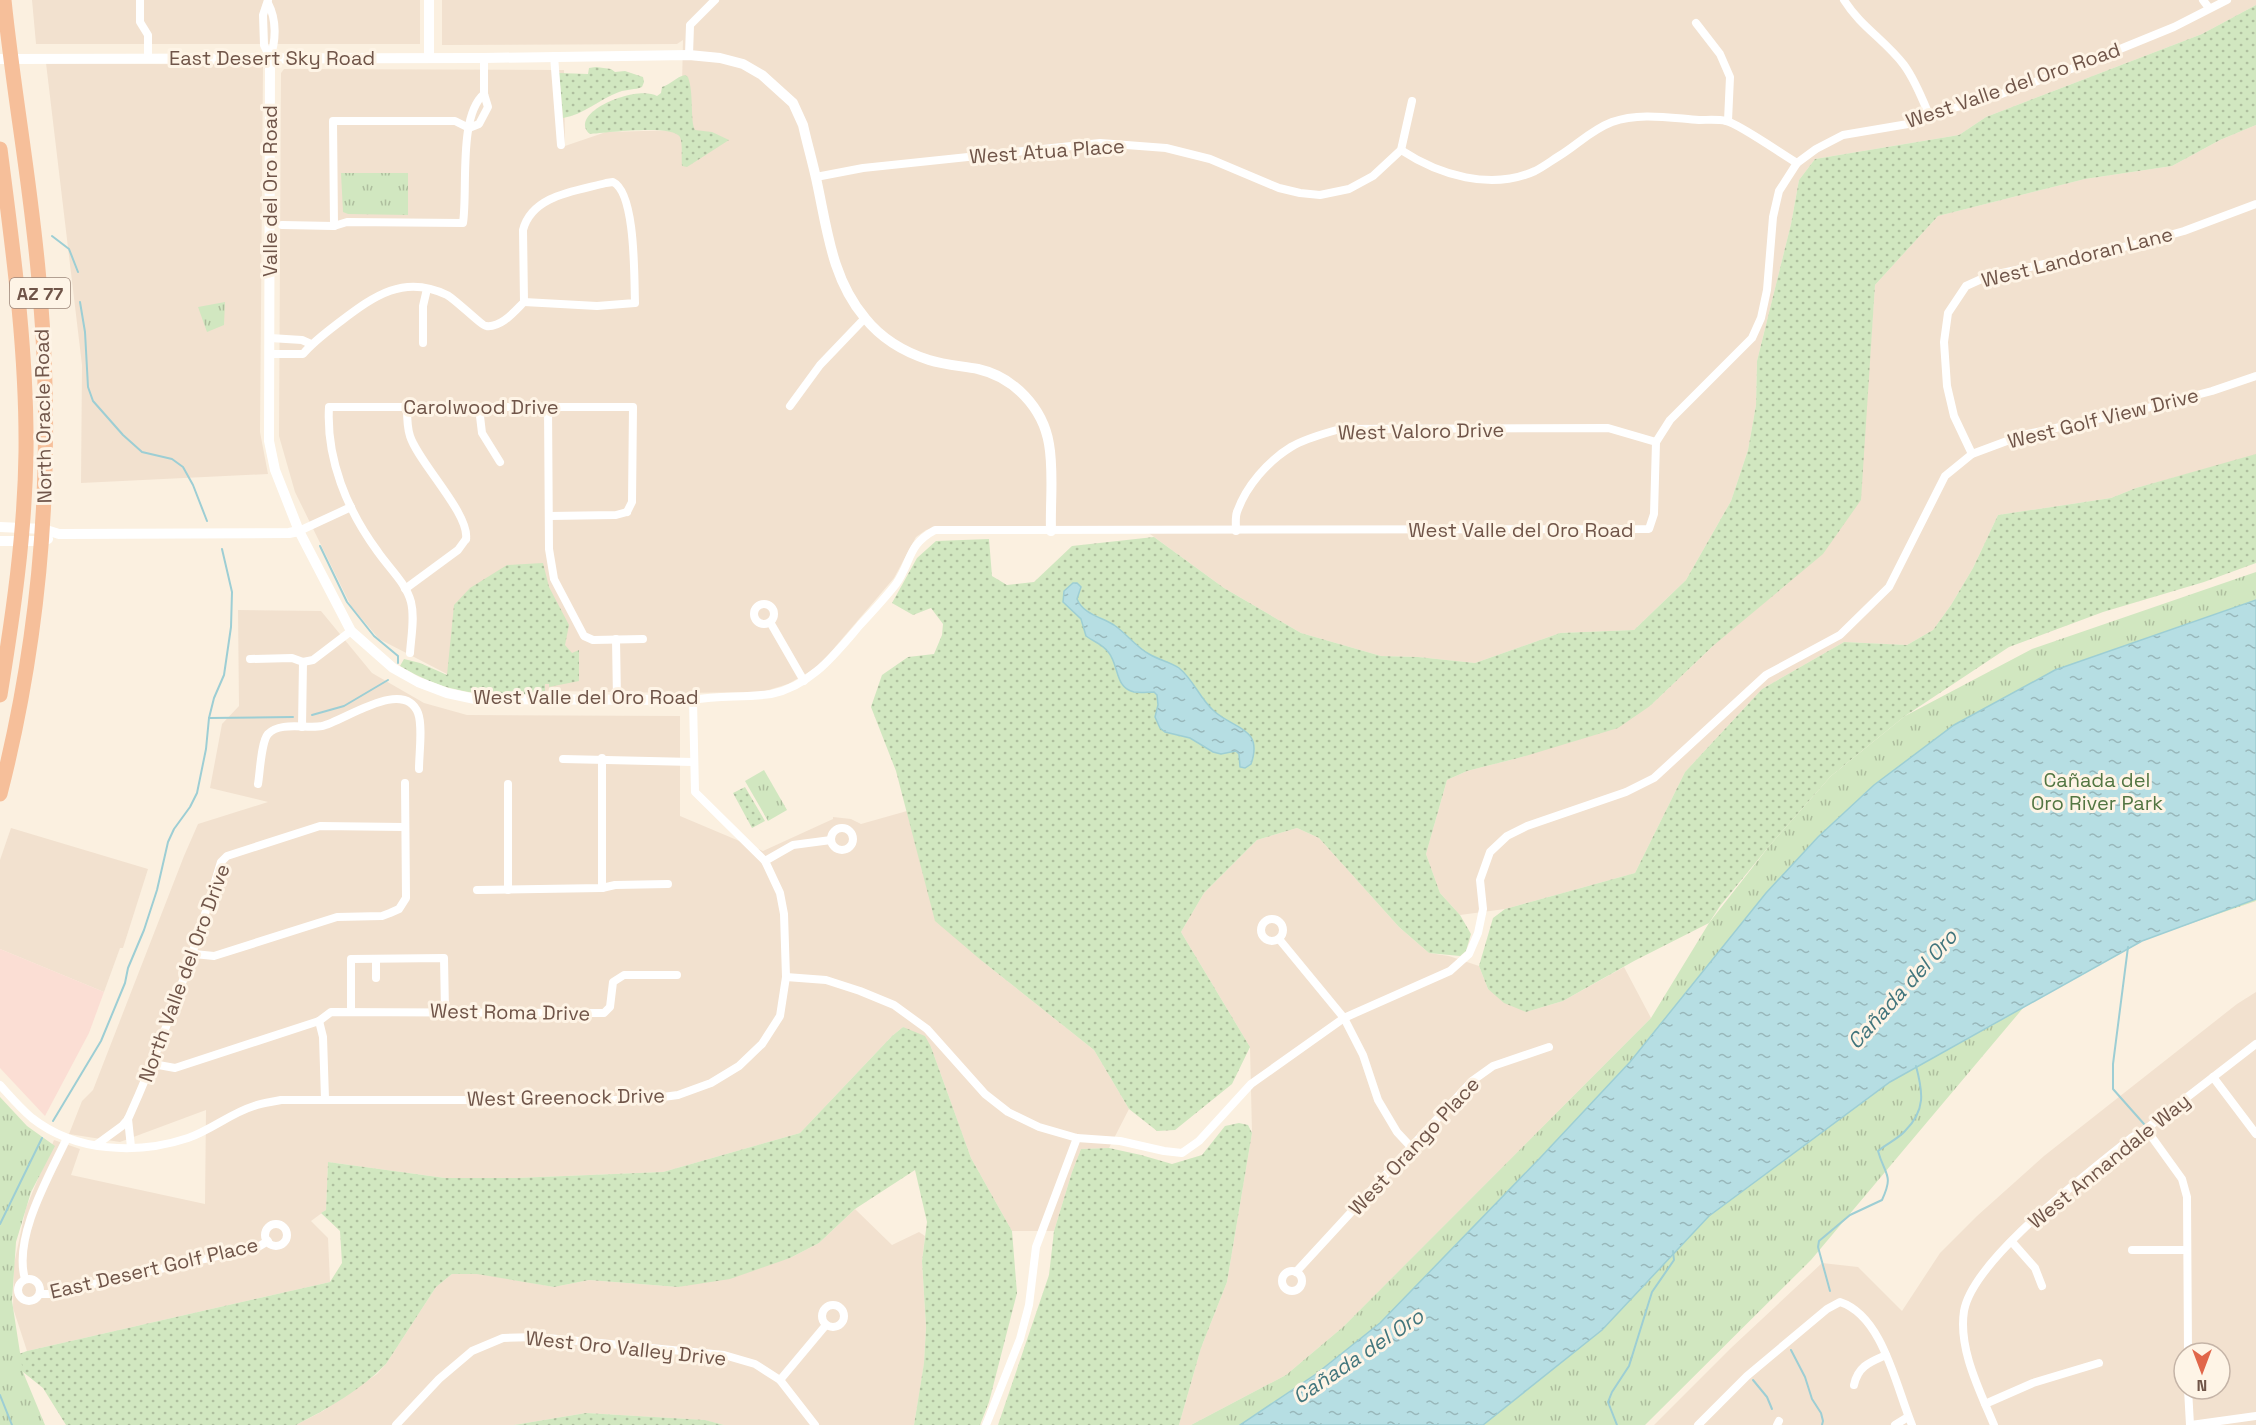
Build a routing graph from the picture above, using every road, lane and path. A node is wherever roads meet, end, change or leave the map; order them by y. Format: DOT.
graph roads {
  1 [pos="4,0"];
  2 [pos="140,0"];
  3 [pos="429,0"];
  4 [pos="715,0"];
  5 [pos="1844,0"];
  6 [pos="2227,0"];
  7 [pos="268,2"];
  8 [pos="2206,4"];
  9 [pos="1696,23"];
  10 [pos="689,55"];
  11 [pos="549,56"];
  12 [pos="5,58"];
  13 [pos="148,58"];
  14 [pos="270,58"];
  15 [pos="429,58"];
  16 [pos="484,58"];
  17 [pos="1412,101"];
  18 [pos="1929,115"];
  19 [pos="1728,121"];
  20 [pos="469,128"];
  21 [pos="561,145"];
  22 [pos="0,149"];
  23 [pos="1401,150"];
  24 [pos="1797,163"];
  25 [pos="816,177"];
  26 [pos="2256,204"];
  27 [pos="282,225"];
  28 [pos="333,226"];
  29 [pos="427,289"];
  30 [pos="524,302"];
  31 [pos="865,318"];
  32 [pos="270,323"];
  33 [pos="270,338"];
  34 [pos="423,343"];
  35 [pos="311,344"];
  36 [pos="270,354"];
  37 [pos="2256,376"];
  38 [pos="548,406"];
  39 [pos="790,406"];
  40 [pos="407,407"];
  41 [pos="479,408"];
  42 [pos="1656,442"];
  43 [pos="1972,454"];
  44 [pos="500,462"];
  45 [pos="351,507"];
  46 [pos="549,516"];
  47 [pos="0,527"];
  48 [pos="299,531"];
  49 [pos="1051,531"];
  50 [pos="1236,531"];
  51 [pos="20,535"];
  52 [pos="42,535"];
  53 [pos="0,541"];
  54 [pos="405,589"];
  55 [pos="770,622"];
  56 [pos="351,631"];
  57 [pos="616,639"];
  58 [pos="643,639"];
  59 [pos="410,653"];
  60 [pos="250,659"];
  61 [pos="303,662"];
  62 [pos="804,681"];
  63 [pos="0,695"];
  64 [pos="617,700"];
  65 [pos="693,700"];
  66 [pos="302,727"];
  67 [pos="602,758"];
  68 [pos="563,759"];
  69 [pos="693,762"];
  70 [pos="419,769"];
  71 [pos="405,783"];
  72 [pos="258,784"];
  73 [pos="508,784"];
  74 [pos="0,794"];
  75 [pos="404,827"];
  76 [pos="831,840"];
  77 [pos="765,861"];
  78 [pos="668,884"];
  79 [pos="602,888"];
  80 [pos="477,890"];
  81 [pos="508,890"];
  82 [pos="1279,939"];
  83 [pos="194,954"];
  84 [pos="376,959"];
  85 [pos="677,975"];
  86 [pos="786,976"];
  87 [pos="376,978"];
  88 [pos="351,1011"];
  89 [pos="445,1011"];
  90 [pos="1344,1018"];
  91 [pos="319,1021"];
  92 [pos="2256,1044"];
  93 [pos="1549,1047"];
  94 [pos="153,1064"];
  95 [pos="2213,1077"];
  96 [pos="0,1085"];
  97 [pos="325,1099"];
  98 [pos="128,1119"];
  99 [pos="2146,1129"];
  100 [pos="2256,1134"];
  101 [pos="66,1138"];
  102 [pos="1077,1138"];
  103 [pos="96,1145"];
  104 [pos="1411,1146"];
  105 [pos="130,1147"];
  106 [pos="268,1241"];
  107 [pos="2012,1242"];
  108 [pos="2132,1250"];
  109 [pos="2187,1250"];
  110 [pos="1296,1272"];
  111 [pos="25,1279"];
  112 [pos="2042,1286"];
  113 [pos="40,1294"];
  114 [pos="826,1325"];
  115 [pos="2188,1341"];
  116 [pos="1886,1355"];
  117 [pos="2099,1363"];
  118 [pos="780,1380"];
  119 [pos="1854,1384"];
  120 [pos="2189,1401"];
  121 [pos="1985,1404"];
  122 [pos="2256,1416"];
  123 [pos="1910,1421"];
  124 [pos="396,1425"];
  125 [pos="815,1425"];
  126 [pos="986,1425"];
  127 [pos="1698,1425"];
  128 [pos="1895,1425"];
  129 [pos="1995,1425"];
  130 [pos="2190,1425"];
  1 -- 12 [label="highway, North Oracle Road / AZ 77"];
  2 -- 13 [label="street"];
  3 -- 15 [label="street"];
  4 -- 10 [label="street"];
  5 -- 18 [label="street"];
  6 -- 8 [label="street, West Valle del Oro Road"];
  7 -- 14 [label="street"];
  8 -- 18 [label="street, West Valle del Oro Road"];
  9 -- 19 [label="street"];
  10 -- 11 [label="street, East Desert Sky Road"];
  10 -- 25 [label="street, East Desert Sky Road"];
  11 -- 16 [label="street, East Desert Sky Road"];
  11 -- 21 [label="street"];
  12 -- 13 [label="street, East Desert Sky Road"];
  12 -- 52 [label="highway, North Oracle Road / AZ 77"];
  13 -- 14 [label="street, East Desert Sky Road"];
  14 -- 15 [label="street, East Desert Sky Road"];
  14 -- 32 [label="street, Valle del Oro Road"];
  15 -- 16 [label="street, East Desert Sky Road"];
  16 -- 20 [label="street"];
  17 -- 23 [label="street"];
  18 -- 24 [label="street, West Valle del Oro Road"];
  19 -- 23 [label="street"];
  19 -- 24 [label="street"];
  20 -- 28 [label="street"];
  20 -- 28 [label="street"];
  22 -- 51 [label="highway, North Oracle Road / AZ 77"];
  23 -- 25 [label="street, West Atua Place"];
  24 -- 42 [label="street, West Valle del Oro Road"];
  25 -- 31 [label="street, East Desert Sky Road"];
  26 -- 43 [label="street, West Landoran Lane"];
  27 -- 28 [label="street"];
  29 -- 30 [label="street"];
  29 -- 34 [label="street"];
  29 -- 35 [label="street"];
  30 -- 30 [label="street"];
  31 -- 39 [label="street"];
  31 -- 49 [label="street, East Desert Sky Road"];
  32 -- 33 [label="street, West Valle del Oro Road"];
  33 -- 35 [label="street"];
  33 -- 36 [label="street, West Valle del Oro Road"];
  35 -- 36 [label="street"];
  36 -- 48 [label="street, West Valle del Oro Road"];
  37 -- 43 [label="street, West Golf View Drive"];
  38 -- 41 [label="street, Carolwood Drive"];
  38 -- 46 [label="street"];
  38 -- 46 [label="street, Carolwood Drive"];
  40 -- 41 [label="street, Carolwood Drive"];
  40 -- 45 [label="street, Carolwood Drive"];
  40 -- 54 [label="street"];
  41 -- 44 [label="street"];
  42 -- 50 [label="street, West Valoro Drive"];
  42 -- 50 [label="street, West Valle del Oro Road"];
  43 -- 90 [label="street, West Golf View Drive"];
  45 -- 48 [label="street"];
  45 -- 54 [label="street"];
  46 -- 57 [label="street"];
  47 -- 51 [label="street"];
  48 -- 52 [label="street"];
  48 -- 56 [label="street, West Valle del Oro Road"];
  49 -- 50 [label="street, West Valle del Oro Road"];
  49 -- 62 [label="street, West Valle del Oro Road"];
  51 -- 52 [label="street"];
  51 -- 53 [label="street"];
  51 -- 63 [label="highway, North Oracle Road / AZ 77"];
  52 -- 74 [label="highway, North Oracle Road / AZ 77"];
  54 -- 59 [label="street"];
  55 -- 62 [label="street"];
  56 -- 61 [label="street"];
  56 -- 64 [label="street, West Valle del Oro Road"];
  57 -- 58 [label="street"];
  57 -- 64 [label="street"];
  60 -- 61 [label="street"];
  61 -- 66 [label="street"];
  62 -- 65 [label="street, West Valle del Oro Road"];
  64 -- 65 [label="street, West Valle del Oro Road"];
  65 -- 69 [label="street, West Greenock Drive"];
  66 -- 70 [label="street"];
  66 -- 72 [label="street"];
  67 -- 68 [label="street"];
  67 -- 69 [label="street"];
  67 -- 79 [label="street"];
  69 -- 77 [label="street, West Greenock Drive"];
  71 -- 75 [label="street"];
  73 -- 81 [label="street"];
  75 -- 83 [label="street, North Valle del Oro Drive"];
  75 -- 83 [label="street"];
  76 -- 77 [label="street"];
  77 -- 86 [label="street, West Greenock Drive"];
  78 -- 79 [label="street"];
  79 -- 81 [label="street"];
  80 -- 81 [label="street"];
  82 -- 90 [label="street"];
  83 -- 94 [label="street, North Valle del Oro Drive"];
  84 -- 87 [label="street"];
  84 -- 88 [label="street"];
  84 -- 89 [label="street"];
  85 -- 89 [label="street, West Roma Drive"];
  86 -- 97 [label="street, West Greenock Drive"];
  86 -- 102 [label="street"];
  88 -- 89 [label="street, West Roma Drive"];
  88 -- 91 [label="street, West Roma Drive"];
  90 -- 102 [label="street, West Golf View Drive"];
  90 -- 104 [label="street"];
  91 -- 94 [label="street, West Roma Drive"];
  91 -- 97 [label="street"];
  92 -- 95 [label="street, West Annandale Way"];
  93 -- 104 [label="street, West Orango Place"];
  94 -- 98 [label="street, North Valle del Oro Drive"];
  95 -- 99 [label="street, West Annandale Way"];
  95 -- 100 [label="street"];
  96 -- 101 [label="street, West Greenock Drive"];
  97 -- 105 [label="street, West Greenock Drive"];
  98 -- 103 [label="street, North Valle del Oro Drive"];
  98 -- 105 [label="street"];
  99 -- 107 [label="street, West Annandale Way"];
  99 -- 109 [label="street"];
  101 -- 103 [label="street, West Greenock Drive"];
  101 -- 111 [label="street, East Desert Golf Place"];
  102 -- 126 [label="street"];
  103 -- 105 [label="street, West Greenock Drive"];
  104 -- 110 [label="street, West Orango Place"];
  106 -- 113 [label="street, East Desert Golf Place"];
  107 -- 112 [label="street"];
  107 -- 121 [label="street, West Annandale Way"];
  108 -- 109 [label="street"];
  109 -- 115 [label="street"];
  111 -- 113 [label="street"];
  111 -- 113 [label="street"];
  114 -- 118 [label="street"];
  116 -- 119 [label="street"];
  116 -- 123 [label="street"];
  116 -- 127 [label="street"];
  117 -- 121 [label="street"];
  118 -- 124 [label="street, West Oro Valley Drive"];
  118 -- 125 [label="street, West Oro Valley Drive"];
  120 -- 130 [label="street"];
  121 -- 129 [label="street, West Annandale Way"];
  122 -- 130 [label="street"];
  123 -- 128 [label="street"];
}
